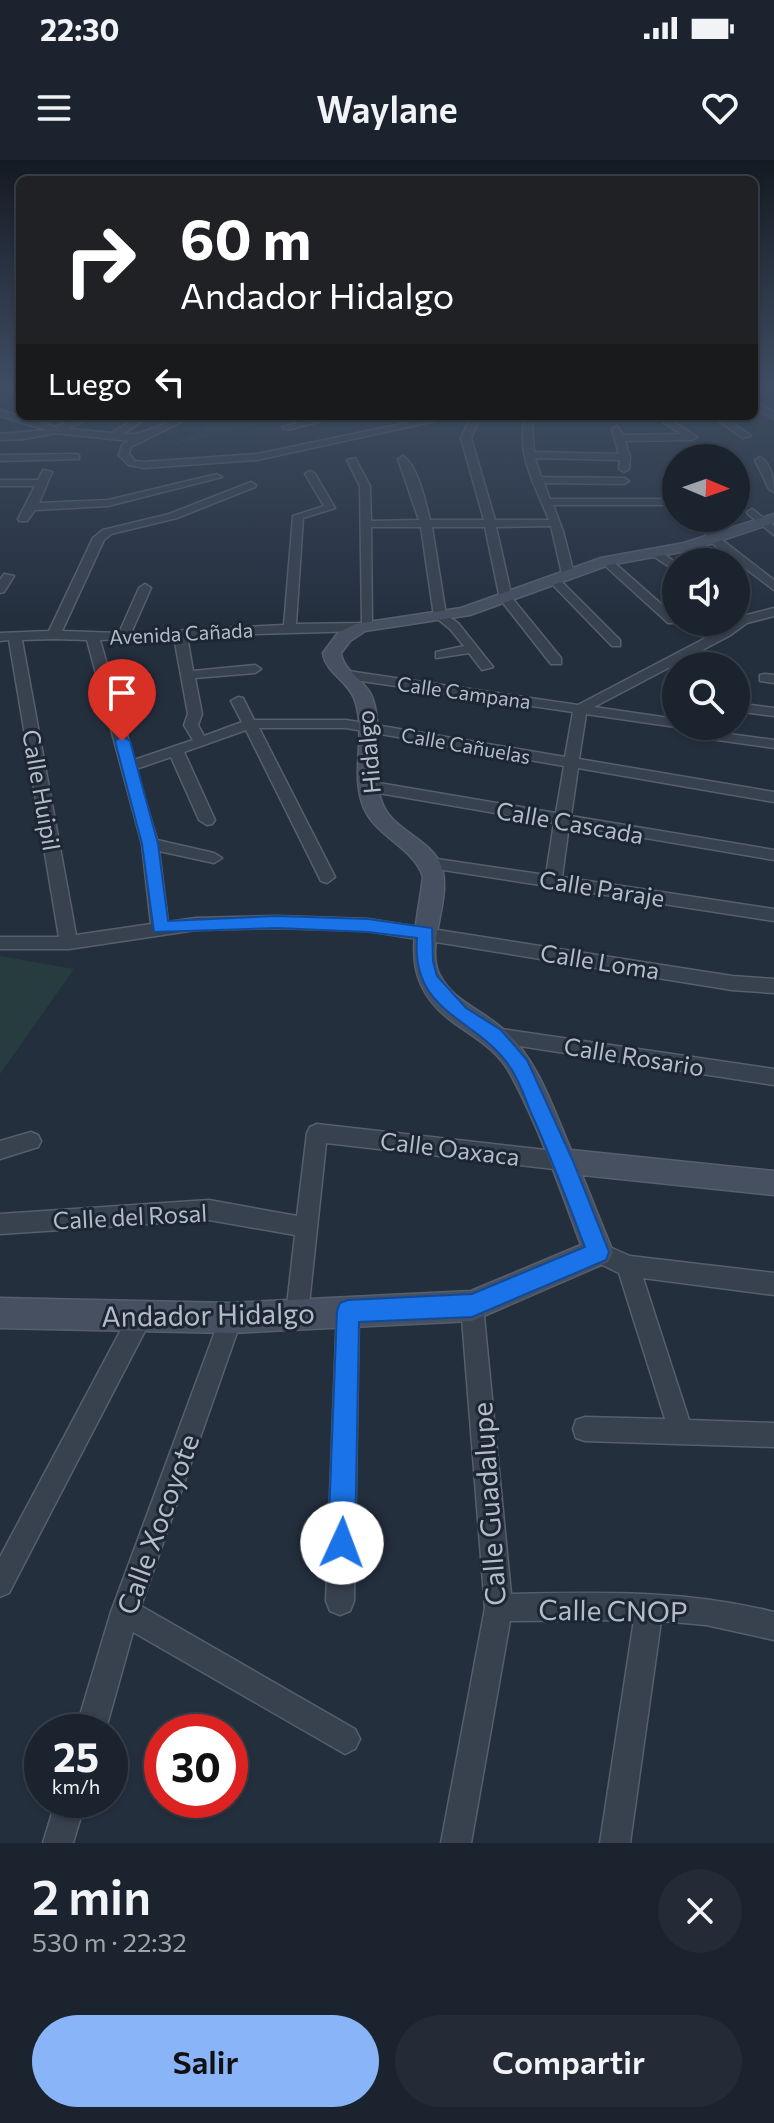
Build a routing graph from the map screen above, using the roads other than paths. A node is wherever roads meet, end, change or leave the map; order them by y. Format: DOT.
graph roads {
  1 [pos="353,463"];
  2 [pos="405,463"];
  3 [pos="473,463"];
  4 [pos="532,463"];
  5 [pos="625,463"];
  6 [pos="761,463"];
  7 [pos="47,472"];
  8 [pos="310,474"];
  9 [pos="217,477"];
  10 [pos="538,480"];
  11 [pos="624,481"];
  12 [pos="0,483"];
  13 [pos="40,483"];
  14 [pos="251,485"];
  15 [pos="96,487"];
  16 [pos="774,489"];
  17 [pos="544,502"];
  18 [pos="662,502"];
  19 [pos="630,503"];
  20 [pos="90,505"];
  21 [pos="32,507"];
  22 [pos="762,517"];
  23 [pos="23,519"];
  24 [pos="490,523"];
  25 [pos="555,523"];
  26 [pos="365,524"];
  27 [pos="428,524"];
  28 [pos="710,532"];
  29 [pos="774,532"];
  30 [pos="712,538"];
  31 [pos="657,554"];
  32 [pos="662,558"];
  33 [pos="606,561"];
  34 [pos="8,576"];
  35 [pos="561,577"];
  36 [pos="774,586"];
  37 [pos="145,588"];
  38 [pos="0,589"];
  39 [pos="506,599"];
  40 [pos="662,611"];
  41 [pos="774,612"];
  42 [pos="440,616"];
  43 [pos="750,616"];
  44 [pos="365,626"];
  45 [pos="290,628"];
  46 [pos="54,635"];
  47 [pos="180,635"];
  48 [pos="719,636"];
  49 [pos="8,637"];
  50 [pos="123,637"];
  51 [pos="93,638"];
  52 [pos="616,643"];
  53 [pos="472,648"];
  54 [pos="441,655"];
  55 [pos="556,661"];
  56 [pos="487,667"];
  57 [pos="255,669"];
  58 [pos="187,675"];
  59 [pos="348,675"];
  60 [pos="238,701"];
  61 [pos="580,709"];
  62 [pos="750,709"];
  63 [pos="774,712"];
  64 [pos="662,721"];
  65 [pos="251,724"];
  66 [pos="367,727"];
  67 [pos="744,740"];
  68 [pos="201,742"];
  69 [pos="774,744"];
  70 [pos="176,751"];
  71 [pos="570,764"];
  72 [pos="130,766"];
  73 [pos="367,786"];
  74 [pos="774,797"];
  75 [pos="207,820"];
  76 [pos="561,821"];
  77 [pos="150,844"];
  78 [pos="774,855"];
  79 [pos="214,858"];
  80 [pos="430,863"];
  81 [pos="327,877"];
  82 [pos="553,880"];
  83 [pos="774,915"];
  84 [pos="160,928"];
  85 [pos="426,933"];
  86 [pos="0,943"];
  87 [pos="69,943"];
  88 [pos="774,986"];
  89 [pos="494,1035"];
  90 [pos="774,1077"];
  91 [pos="31,1141"];
  92 [pos="0,1150"];
  93 [pos="563,1161"];
  94 [pos="774,1183"];
  95 [pos="0,1224"];
  96 [pos="306,1227"];
  97 [pos="598,1252"];
  98 [pos="628,1266"];
  99 [pos="774,1284"];
  100 [pos="472,1306"];
  101 [pos="348,1311"];
  102 [pos="0,1313"];
  103 [pos="297,1314"];
  104 [pos="231,1318"];
  105 [pos="139,1319"];
  106 [pos="585,1429"];
  107 [pos="681,1432"];
  108 [pos="774,1435"];
  109 [pos="0,1584"];
  110 [pos="340,1601"];
  111 [pos="650,1605"];
  112 [pos="499,1608"];
  113 [pos="125,1612"];
  114 [pos="774,1626"];
  115 [pos="95,1714"];
  116 [pos="345,1739"];
  117 [pos="66,1818"];
  118 [pos="58,1843"];
  119 [pos="456,1843"];
  120 [pos="615,1843"];
  1 -- 26 [label="street"];
  2 -- 27 [label="street"];
  3 -- 24 [label="street"];
  4 -- 10 [label="street"];
  5 -- 11 [label="street"];
  6 -- 16 [label="street"];
  7 -- 13 [label="street"];
  8 -- 45 [label="street"];
  9 -- 20 [label="street"];
  10 -- 11 [label="street"];
  10 -- 17 [label="street"];
  11 -- 19 [label="street"];
  12 -- 13 [label="street"];
  13 -- 21 [label="street"];
  14 -- 46 [label="street"];
  15 -- 20 [label="street"];
  17 -- 19 [label="street"];
  17 -- 25 [label="street"];
  18 -- 19 [label="street"];
  20 -- 21 [label="street"];
  21 -- 23 [label="street"];
  22 -- 29 [label="street"];
  22 -- 30 [label="street"];
  24 -- 25 [label="street"];
  24 -- 27 [label="street"];
  24 -- 39 [label="street"];
  25 -- 35 [label="street"];
  26 -- 27 [label="street"];
  26 -- 44 [label="street"];
  27 -- 42 [label="street"];
  28 -- 30 [label="street"];
  30 -- 31 [label="street"];
  30 -- 36 [label="street"];
  31 -- 32 [label="street"];
  31 -- 33 [label="street"];
  33 -- 35 [label="street"];
  33 -- 40 [label="street"];
  34 -- 38 [label="street"];
  35 -- 39 [label="street"];
  35 -- 52 [label="street"];
  37 -- 50 [label="street"];
  39 -- 42 [label="street"];
  39 -- 55 [label="street"];
  41 -- 43 [label="street"];
  42 -- 44 [label="street"];
  42 -- 53 [label="street"];
  44 -- 45 [label="street, Avenida Cañada"];
  44 -- 59 [label="street, Hidalgo"];
  45 -- 47 [label="street, Avenida Cañada"];
  46 -- 49 [label="street, Avenida Cañada"];
  46 -- 51 [label="street, Avenida Cañada"];
  47 -- 50 [label="street, Avenida Cañada"];
  47 -- 58 [label="street"];
  48 -- 61 [label="street"];
  49 -- 87 [label="street, Calle Huipil"];
  50 -- 51 [label="street, Avenida Cañada"];
  51 -- 72 [label="street"];
  53 -- 54 [label="street"];
  53 -- 56 [label="street"];
  57 -- 58 [label="street"];
  58 -- 68 [label="street"];
  59 -- 61 [label="street, Calle Campana"];
  59 -- 66 [label="street, Hidalgo"];
  60 -- 65 [label="street"];
  61 -- 64 [label="street, Calle Campana"];
  61 -- 71 [label="street"];
  62 -- 63 [label="street"];
  65 -- 66 [label="street, Calle Cañuelas"];
  65 -- 68 [label="street, Calle Cañuelas"];
  65 -- 81 [label="street"];
  66 -- 71 [label="street, Calle Cañuelas"];
  66 -- 73 [label="street, Hidalgo"];
  67 -- 69 [label="street"];
  68 -- 70 [label="street, Calle Cañuelas"];
  70 -- 72 [label="street, Calle Cañuelas"];
  70 -- 75 [label="street"];
  71 -- 74 [label="street, Calle Cañuelas"];
  71 -- 76 [label="street"];
  72 -- 77 [label="street"];
  73 -- 76 [label="street, Calle Cascada"];
  73 -- 80 [label="street, Hidalgo"];
  76 -- 78 [label="street, Calle Cascada"];
  76 -- 82 [label="street"];
  77 -- 79 [label="street"];
  77 -- 84 [label="street"];
  80 -- 82 [label="street, Calle Paraje"];
  80 -- 85 [label="street"];
  82 -- 83 [label="street, Calle Paraje"];
  84 -- 85 [label="street, Calle Loma"];
  84 -- 87 [label="street, Calle Loma"];
  85 -- 88 [label="street, Calle Loma"];
  85 -- 89 [label="street"];
  86 -- 87 [label="street, Calle Loma"];
  89 -- 90 [label="street, Calle Rosario"];
  89 -- 93 [label="street"];
  91 -- 92 [label="street"];
  93 -- 94 [label="street, Calle Oaxaca"];
  93 -- 96 [label="street, Calle Oaxaca"];
  93 -- 97 [label="street"];
  95 -- 96 [label="street, Calle del Rosal"];
  96 -- 103 [label="street"];
  97 -- 98 [label="street"];
  97 -- 100 [label="street, Andador Hidalgo"];
  98 -- 99 [label="street"];
  98 -- 107 [label="street"];
  100 -- 101 [label="street, Andador Hidalgo"];
  100 -- 112 [label="street, Calle Guadalupe"];
  101 -- 103 [label="street, Andador Hidalgo"];
  101 -- 110 [label="street"];
  102 -- 105 [label="street, Andador Hidalgo"];
  103 -- 104 [label="street, Andador Hidalgo"];
  104 -- 105 [label="street, Andador Hidalgo"];
  104 -- 113 [label="street, Calle Xocoyote"];
  105 -- 109 [label="street"];
  106 -- 107 [label="street"];
  107 -- 108 [label="street"];
  111 -- 112 [label="street, Calle CNOP"];
  111 -- 114 [label="street, Calle CNOP"];
  111 -- 120 [label="street"];
  112 -- 119 [label="street, Calle Guadalupe"];
  113 -- 115 [label="street, Calle Xocoyote"];
  113 -- 116 [label="street"];
  117 -- 118 [label="street"];
}
